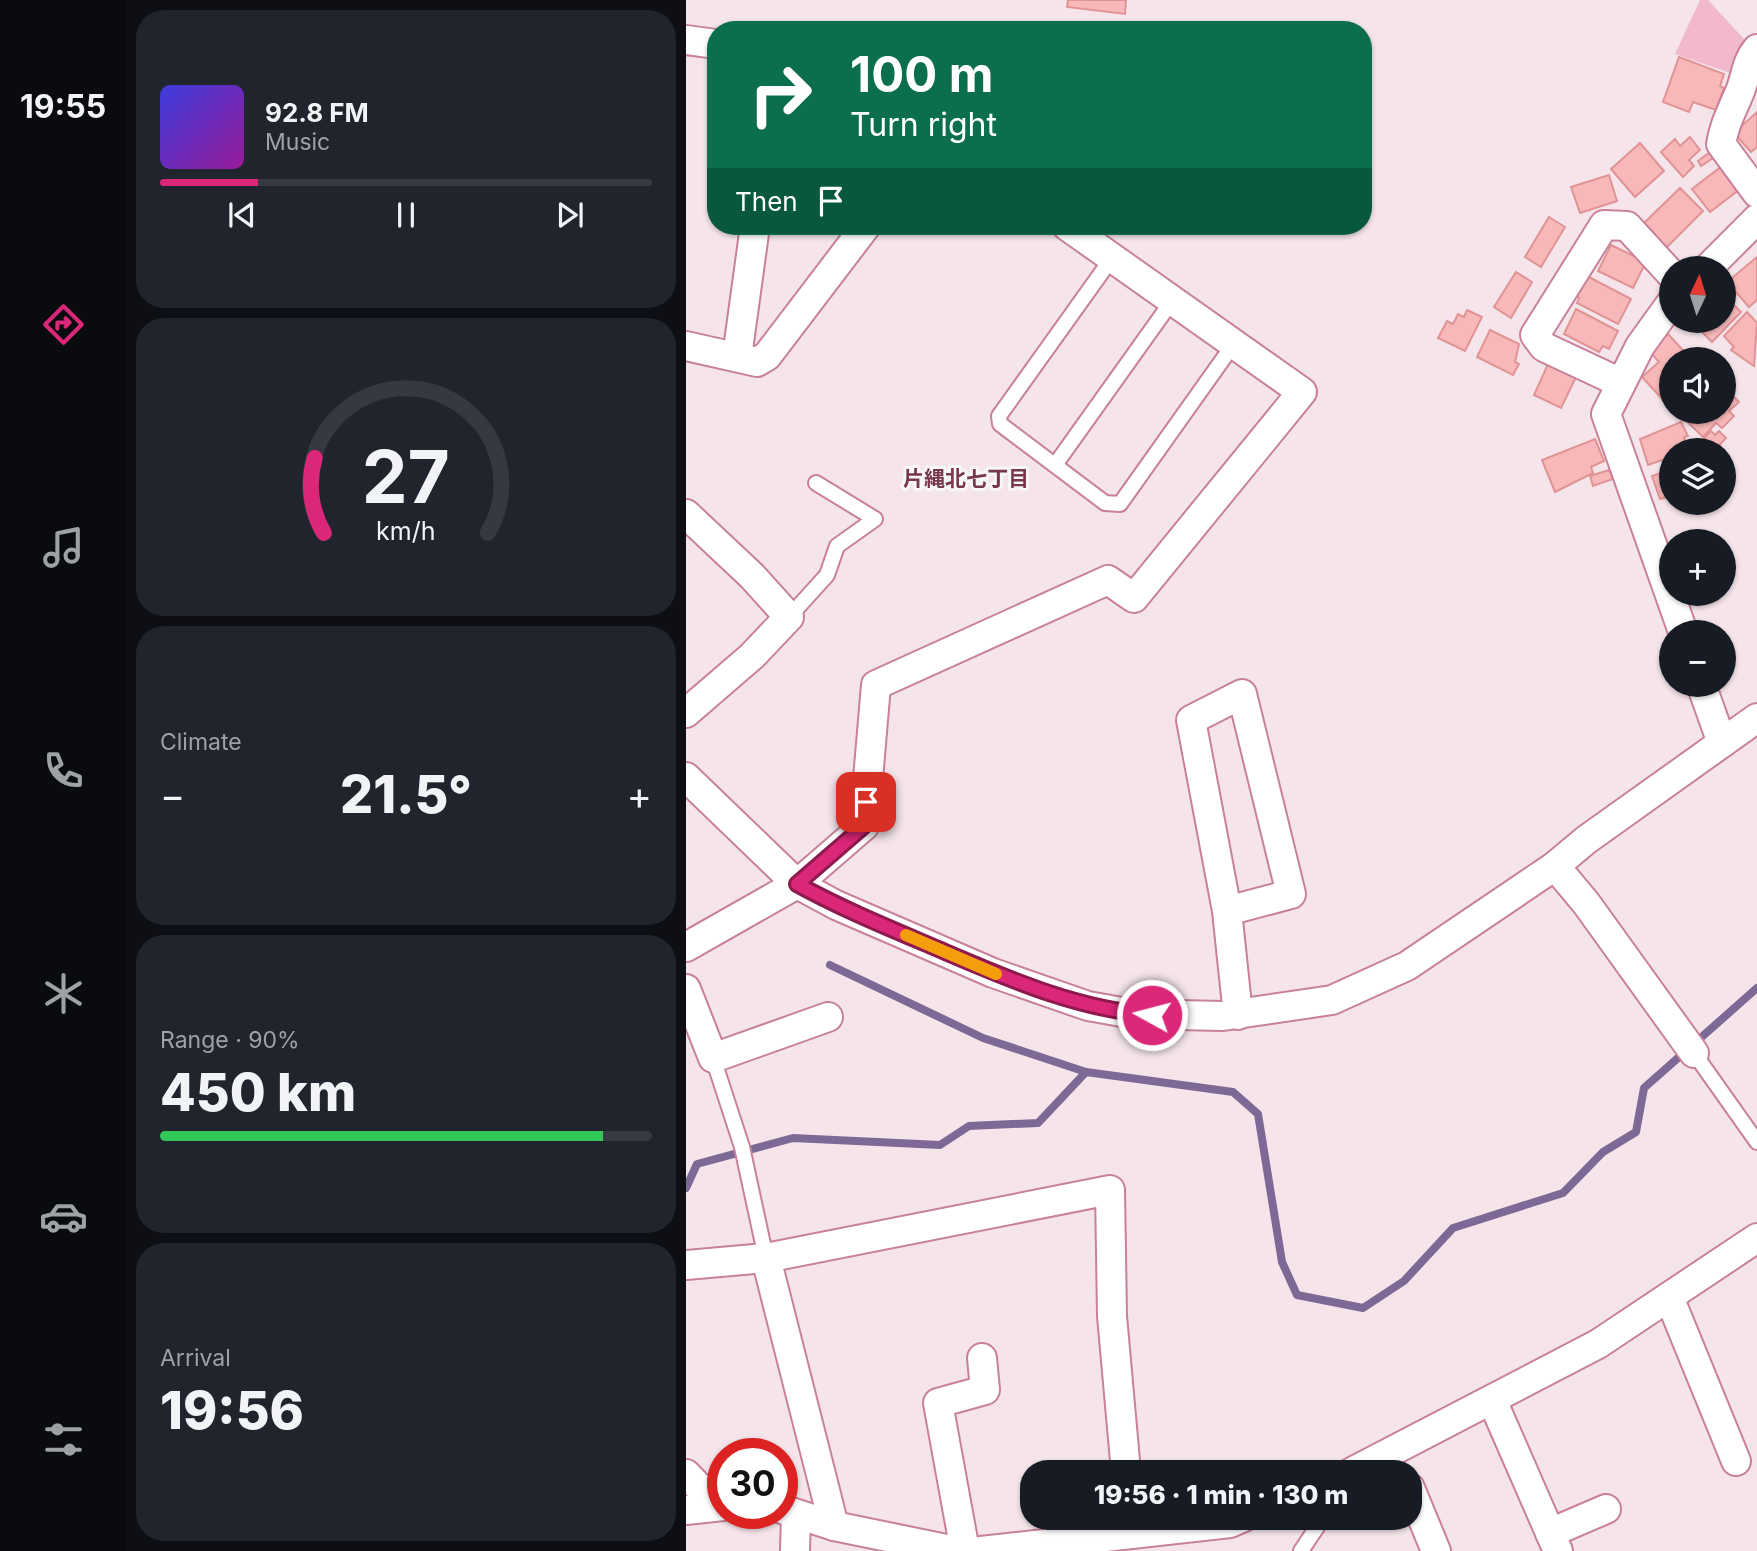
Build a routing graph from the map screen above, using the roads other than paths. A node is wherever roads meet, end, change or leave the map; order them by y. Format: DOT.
graph roads {
  1 [pos="686,40"];
  2 [pos="707,43"];
  3 [pos="1757,49"];
  4 [pos="1757,192"];
  5 [pos="1757,219"];
  6 [pos="754,235"];
  7 [pos="859,235"];
  8 [pos="1080,235"];
  9 [pos="1720,256"];
  10 [pos="1112,258"];
  11 [pos="1659,261"];
  12 [pos="1172,301"];
  13 [pos="1659,320"];
  14 [pos="1233,345"];
  15 [pos="686,346"];
  16 [pos="737,357"];
  17 [pos="1621,383"];
  18 [pos="1055,466"];
  19 [pos="816,482"];
  20 [pos="686,514"];
  21 [pos="789,617"];
  22 [pos="1679,620"];
  23 [pos="1706,697"];
  24 [pos="686,713"];
  25 [pos="1757,718"];
  26 [pos="1722,744"];
  27 [pos="686,777"];
  28 [pos="1555,866"];
  29 [pos="797,884"];
  30 [pos="1227,911"];
  31 [pos="686,947"];
  32 [pos="686,989"];
  33 [pos="1238,1015"];
  34 [pos="828,1017"];
  35 [pos="1693,1053"];
  36 [pos="713,1058"];
  37 [pos="1757,1142"];
  38 [pos="1757,1238"];
  39 [pos="766,1258"];
  40 [pos="686,1265"];
  41 [pos="1669,1297"];
  42 [pos="982,1359"];
  43 [pos="1492,1400"];
  44 [pos="1125,1460"];
  45 [pos="1402,1460"];
  46 [pos="1736,1461"];
  47 [pos="686,1474"];
  48 [pos="707,1494"];
  49 [pos="707,1508"];
  50 [pos="686,1510"];
  51 [pos="1606,1510"];
  52 [pos="798,1514"];
  53 [pos="1422,1517"];
  54 [pos="834,1526"];
  55 [pos="792,1529"];
  56 [pos="1162,1530"];
  57 [pos="1315,1530"];
  58 [pos="1120,1535"];
  59 [pos="1554,1542"];
  60 [pos="875,1543"];
  61 [pos="795,1551"];
  62 [pos="956,1551"];
  63 [pos="965,1551"];
  64 [pos="981,1551"];
  65 [pos="1301,1551"];
  66 [pos="1436,1551"];
  1 -- 2 [label="street"];
  3 -- 4 [label="street"];
  5 -- 9 [label="street"];
  6 -- 16 [label="street"];
  7 -- 16 [label="street"];
  8 -- 10 [label="street"];
  10 -- 12 [label="street"];
  10 -- 18 [label="lane"];
  11 -- 17 [label="street"];
  12 -- 14 [label="street"];
  12 -- 18 [label="lane"];
  13 -- 17 [label="street"];
  14 -- 18 [label="lane"];
  14 -- 29 [label="street"];
  15 -- 16 [label="street"];
  17 -- 22 [label="street"];
  19 -- 21 [label="lane"];
  20 -- 21 [label="street"];
  21 -- 24 [label="street"];
  23 -- 26 [label="street"];
  25 -- 26 [label="street"];
  26 -- 28 [label="street"];
  27 -- 29 [label="street"];
  28 -- 33 [label="street"];
  28 -- 35 [label="street"];
  29 -- 31 [label="street"];
  29 -- 33 [label="street"];
  30 -- 30 [label="street"];
  30 -- 33 [label="street"];
  32 -- 36 [label="street"];
  34 -- 36 [label="street"];
  35 -- 37 [label="lane"];
  36 -- 39 [label="lane"];
  38 -- 41 [label="street"];
  39 -- 40 [label="street"];
  39 -- 44 [label="street"];
  39 -- 54 [label="street"];
  41 -- 43 [label="street"];
  41 -- 46 [label="street"];
  42 -- 63 [label="street"];
  43 -- 45 [label="street"];
  43 -- 59 [label="street"];
  47 -- 48 [label="street"];
  49 -- 50 [label="street"];
  51 -- 59 [label="street"];
  52 -- 54 [label="street"];
  53 -- 66 [label="street"];
  54 -- 60 [label="street"];
  55 -- 61 [label="street"];
  56 -- 58 [label="street"];
  57 -- 65 [label="lane"];
  58 -- 64 [label="street"];
  60 -- 62 [label="street"];
}
